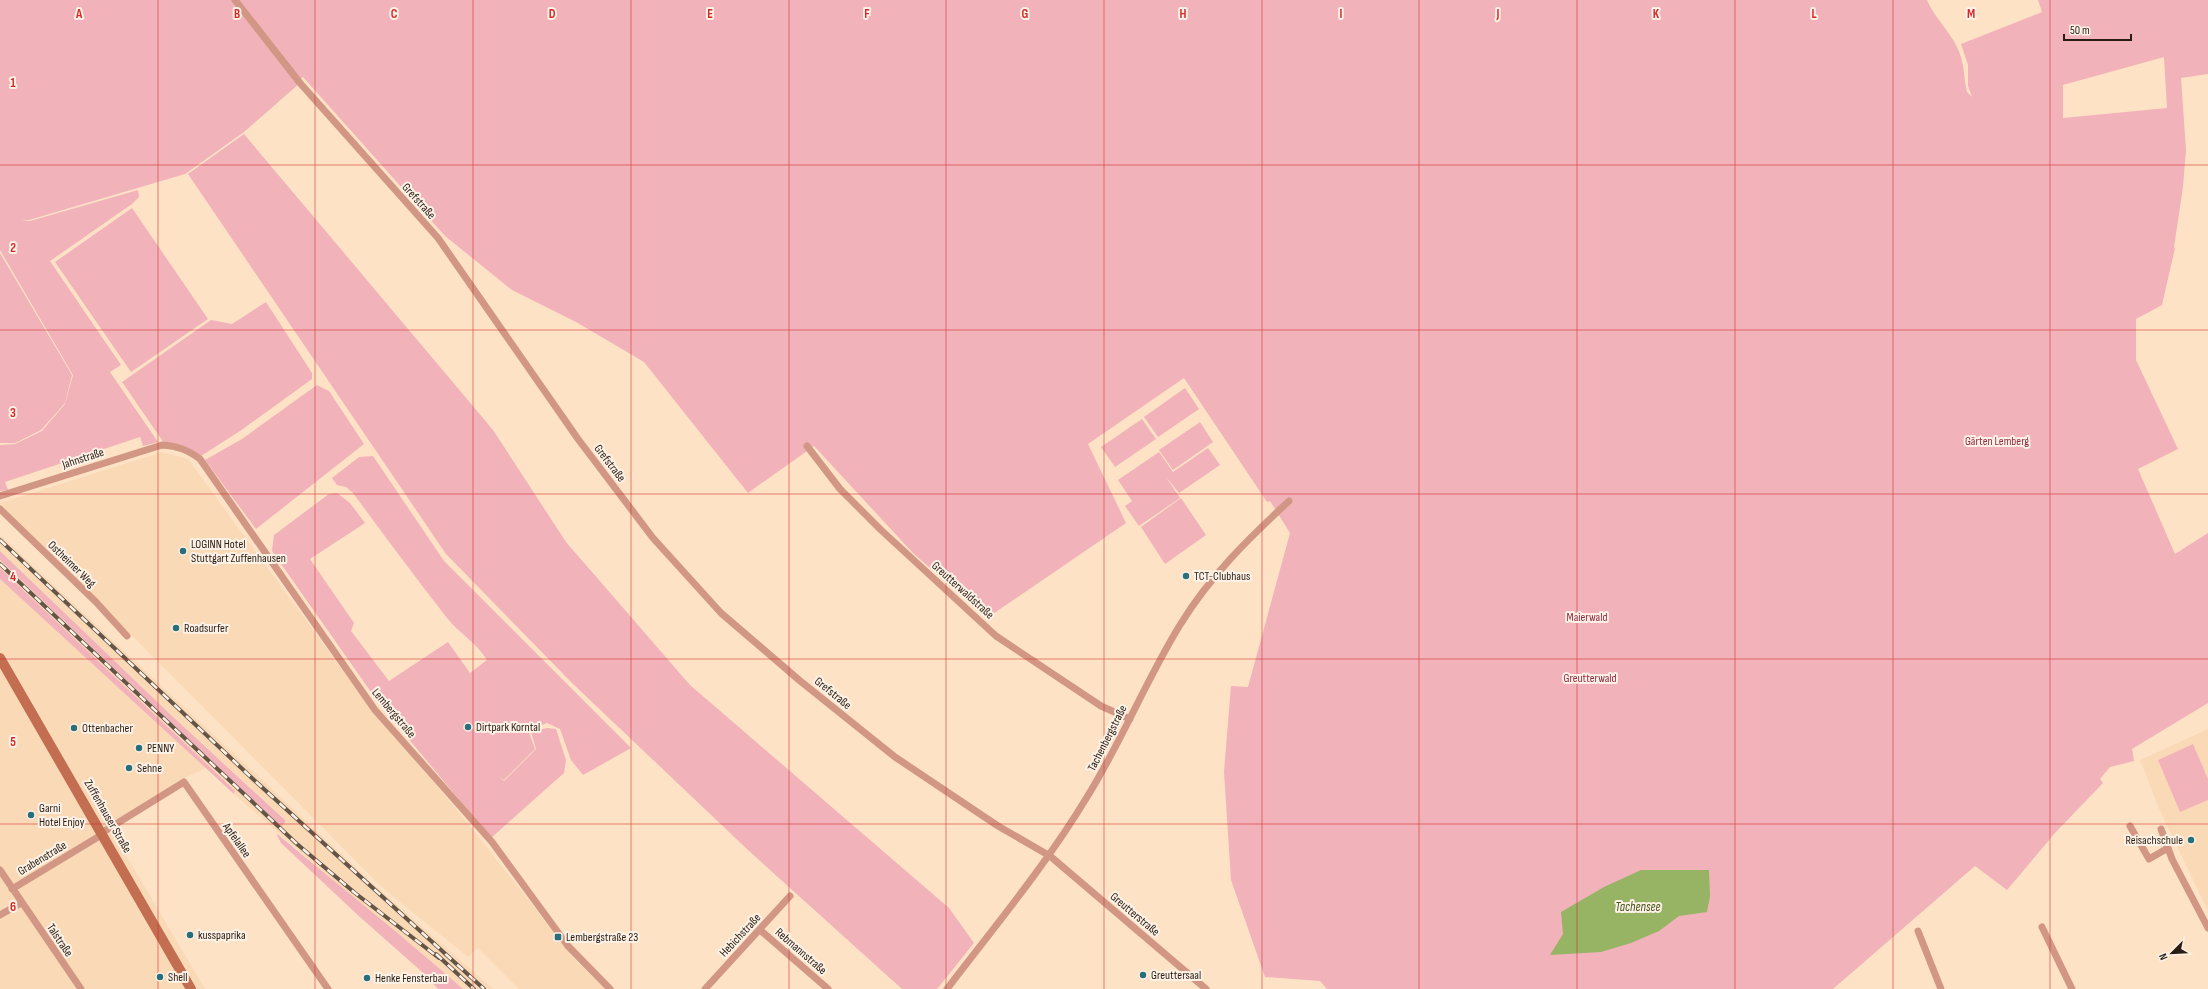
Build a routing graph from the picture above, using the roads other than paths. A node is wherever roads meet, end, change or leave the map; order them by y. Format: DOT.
graph roads {
  1 [pos="236,0"];
  2 [pos="174,445"];
  3 [pos="807,446"];
  4 [pos="0,496"];
  5 [pos="1289,501"];
  6 [pos="0,509"];
  7 [pos="127,636"];
  8 [pos="0,658"];
  9 [pos="1130,719"];
  10 [pos="2130,826"];
  11 [pos="2161,829"];
  12 [pos="103,833"];
  13 [pos="2168,848"];
  14 [pos="1050,856"];
  15 [pos="0,870"];
  16 [pos="12,889"];
  17 [pos="790,896"];
  18 [pos="22,903"];
  19 [pos="0,914"];
  20 [pos="2042,928"];
  21 [pos="2208,928"];
  22 [pos="760,930"];
  23 [pos="1918,931"];
  24 [pos="81,989"];
  25 [pos="192,989"];
  26 [pos="328,989"];
  27 [pos="610,989"];
  28 [pos="706,989"];
  29 [pos="828,989"];
  30 [pos="947,989"];
  31 [pos="1206,989"];
  32 [pos="1941,989"];
  33 [pos="2072,989"];
  1 -- 14 [label="street, Grefstraße"];
  2 -- 4 [label="street, Jahnstraße"];
  2 -- 27 [label="street, Lembergstraße"];
  3 -- 9 [label="street, Greutterwaldstraße"];
  5 -- 9 [label="street, Tachenbergstraße"];
  6 -- 7 [label="street, Ostheimer Weg"];
  8 -- 12 [label="main road, Zuffenhauser Straße"];
  9 -- 14 [label="street, Tachenbergstraße"];
  10 -- 13 [label="street"];
  11 -- 13 [label="street"];
  12 -- 16 [label="street, Grabenstraße"];
  12 -- 25 [label="main road, Zuffenhauser Straße"];
  12 -- 26 [label="street, Apfelallee"];
  13 -- 21 [label="street"];
  14 -- 30 [label="street, Tachenbergstraße"];
  14 -- 31 [label="street, Greutterstraße"];
  15 -- 16 [label="street, Talstraße"];
  16 -- 18 [label="street, Talstraße"];
  17 -- 22 [label="street, Hebichstraße"];
  18 -- 19 [label="street"];
  18 -- 24 [label="street, Talstraße"];
  20 -- 33 [label="street"];
  22 -- 28 [label="street, Hebichstraße"];
  22 -- 29 [label="street, Rebmannstraße"];
  23 -- 32 [label="street"];
}
